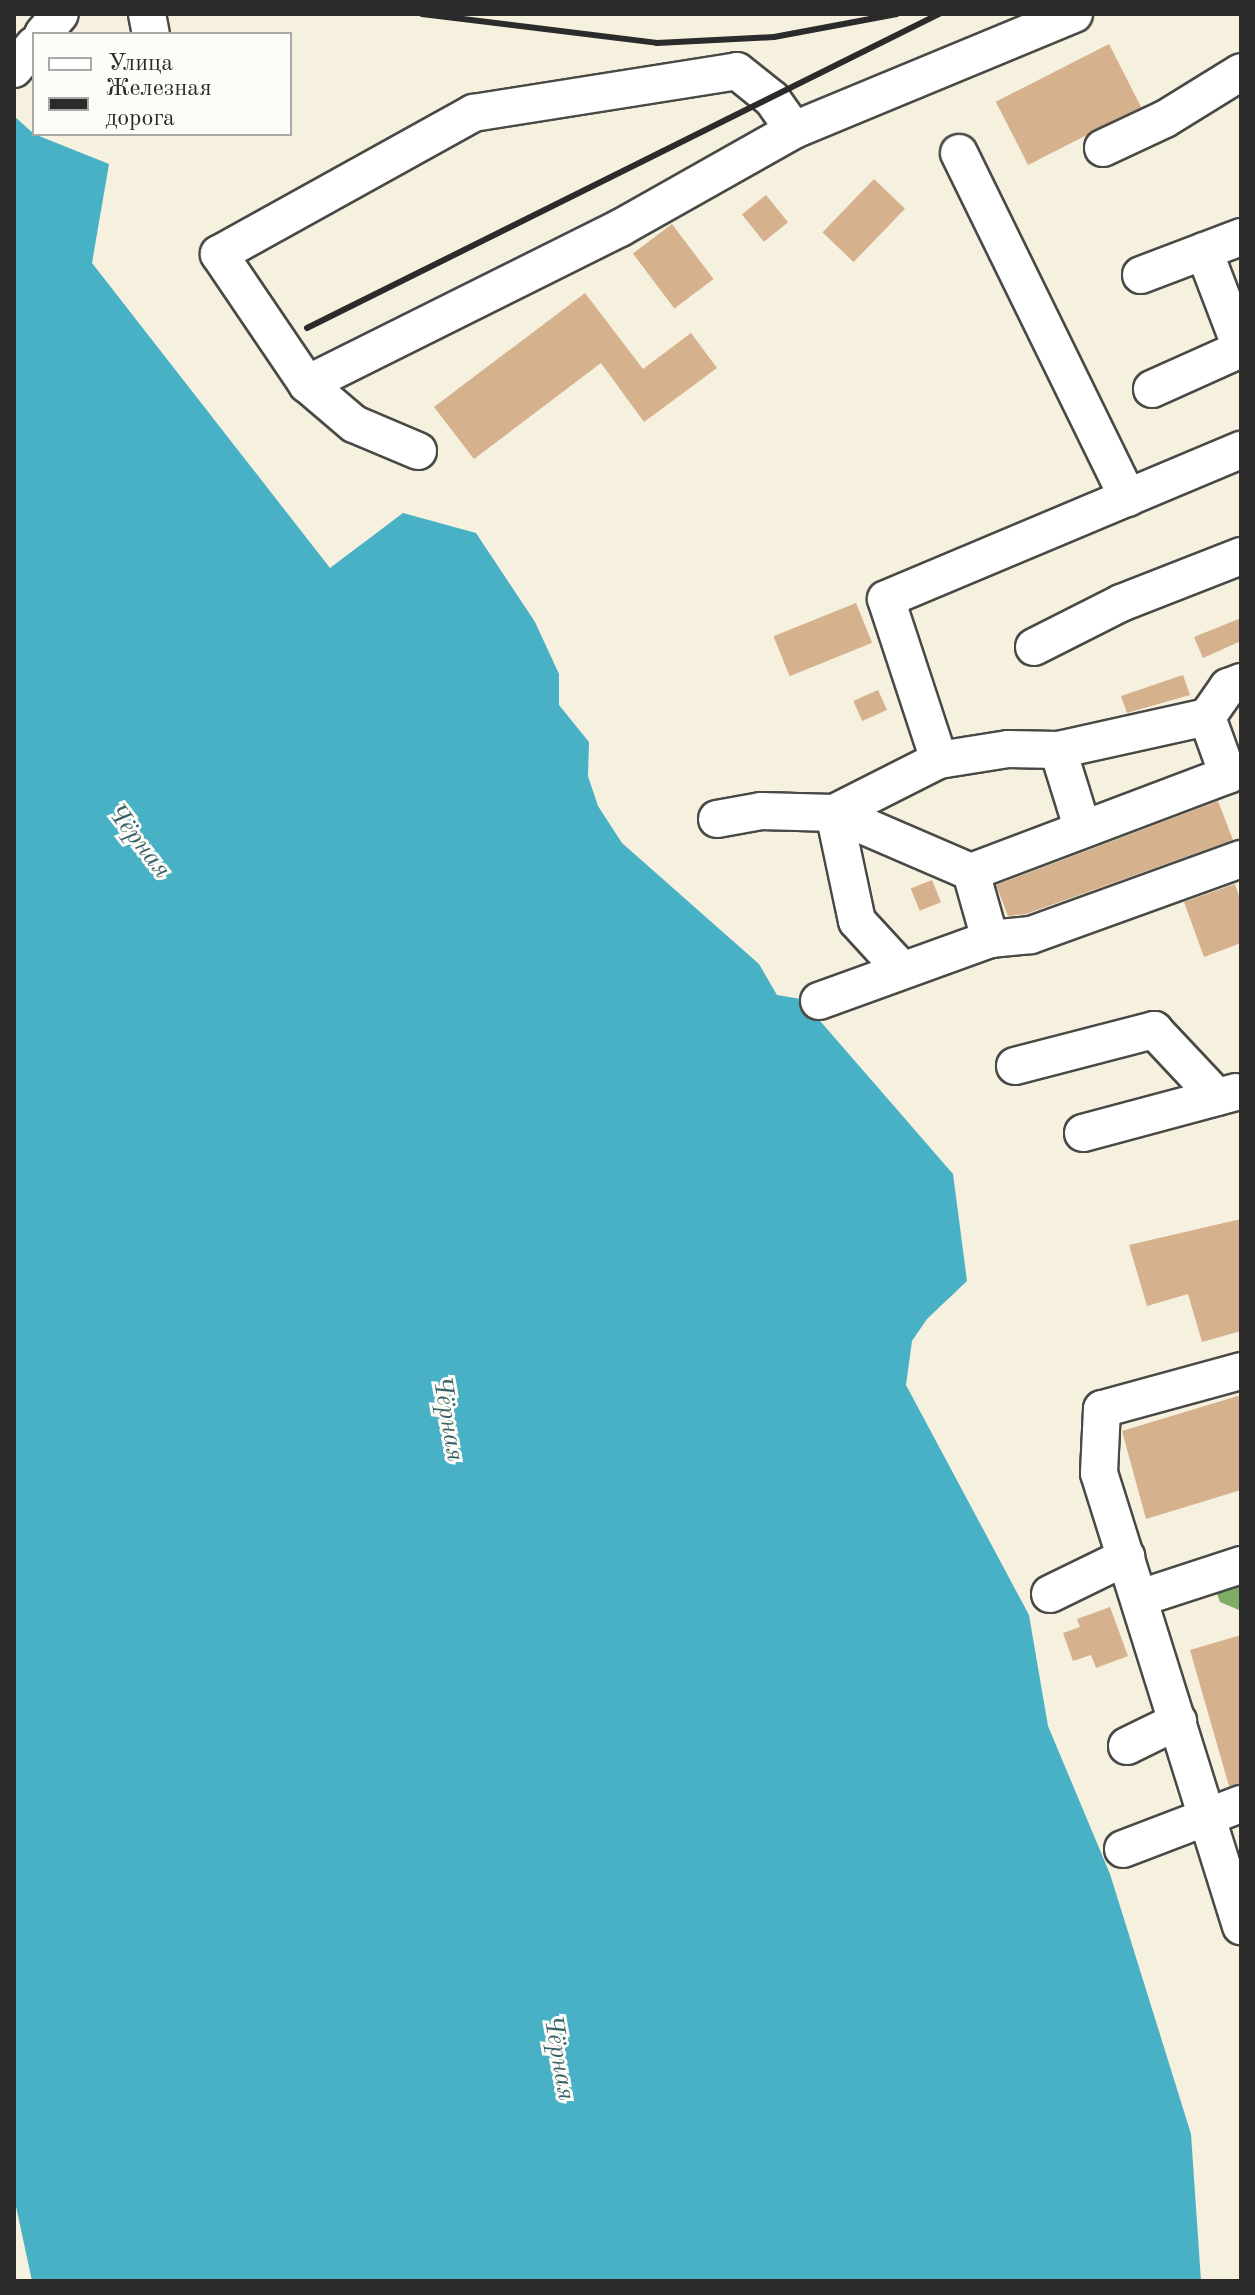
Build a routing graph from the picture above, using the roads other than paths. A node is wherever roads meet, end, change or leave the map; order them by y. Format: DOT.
graph roads {
  1 [pos="60,14"];
  2 [pos="1074,14"];
  3 [pos="45,32"];
  4 [pos="32,47"];
  5 [pos="14,69"];
  6 [pos="1241,72"];
  7 [pos="794,130"];
  8 [pos="1103,148"];
  9 [pos="959,153"];
  10 [pos="1241,237"];
  11 [pos="1204,251"];
  12 [pos="1141,275"];
  13 [pos="1241,348"];
  14 [pos="307,384"];
  15 [pos="1152,389"];
  16 [pos="1241,450"];
  17 [pos="418,451"];
  18 [pos="1128,498"];
  19 [pos="1241,556"];
  20 [pos="1034,647"];
  21 [pos="1241,682"];
  22 [pos="1207,717"];
  23 [pos="1058,750"];
  24 [pos="939,760"];
  25 [pos="834,813"];
  26 [pos="717,819"];
  27 [pos="1082,827"];
  28 [pos="1241,859"];
  29 [pos="971,872"];
  30 [pos="990,939"];
  31 [pos="901,969"];
  32 [pos="819,1001"];
  33 [pos="1015,1066"];
  34 [pos="1229,1094"];
  35 [pos="1083,1133"];
  36 [pos="1241,1371"];
  37 [pos="1126,1557"];
  38 [pos="1241,1565"];
  39 [pos="1050,1594"];
  40 [pos="1140,1598"];
  41 [pos="1178,1721"];
  42 [pos="1127,1746"];
  43 [pos="1241,1804"];
  44 [pos="1206,1814"];
  45 [pos="1123,1849"];
  46 [pos="1234,1877"];
  47 [pos="1241,1926"];
  1 -- 3 [label="lane"];
  2 -- 7 [label="lane"];
  4 -- 5 [label="lane"];
  6 -- 8 [label="lane"];
  7 -- 14 [label="lane"];
  7 -- 14 [label="lane"];
  9 -- 18 [label="lane"];
  10 -- 11 [label="lane"];
  11 -- 12 [label="lane"];
  11 -- 13 [label="lane"];
  13 -- 15 [label="lane"];
  14 -- 17 [label="lane"];
  16 -- 18 [label="lane"];
  18 -- 24 [label="lane"];
  19 -- 20 [label="lane"];
  21 -- 22 [label="lane"];
  22 -- 23 [label="lane"];
  22 -- 27 [label="lane"];
  23 -- 24 [label="lane"];
  23 -- 27 [label="lane"];
  24 -- 25 [label="lane"];
  25 -- 26 [label="lane"];
  25 -- 29 [label="lane"];
  25 -- 31 [label="lane"];
  27 -- 29 [label="lane"];
  28 -- 30 [label="lane"];
  29 -- 30 [label="lane"];
  30 -- 31 [label="lane"];
  31 -- 32 [label="lane"];
  33 -- 34 [label="lane"];
  34 -- 35 [label="lane"];
  36 -- 37 [label="lane"];
  37 -- 39 [label="lane"];
  37 -- 40 [label="lane"];
  38 -- 40 [label="lane"];
  40 -- 41 [label="lane"];
  41 -- 42 [label="lane"];
  41 -- 44 [label="lane"];
  43 -- 44 [label="lane"];
  44 -- 45 [label="lane"];
  44 -- 46 [label="lane"];
  46 -- 47 [label="lane"];
}
